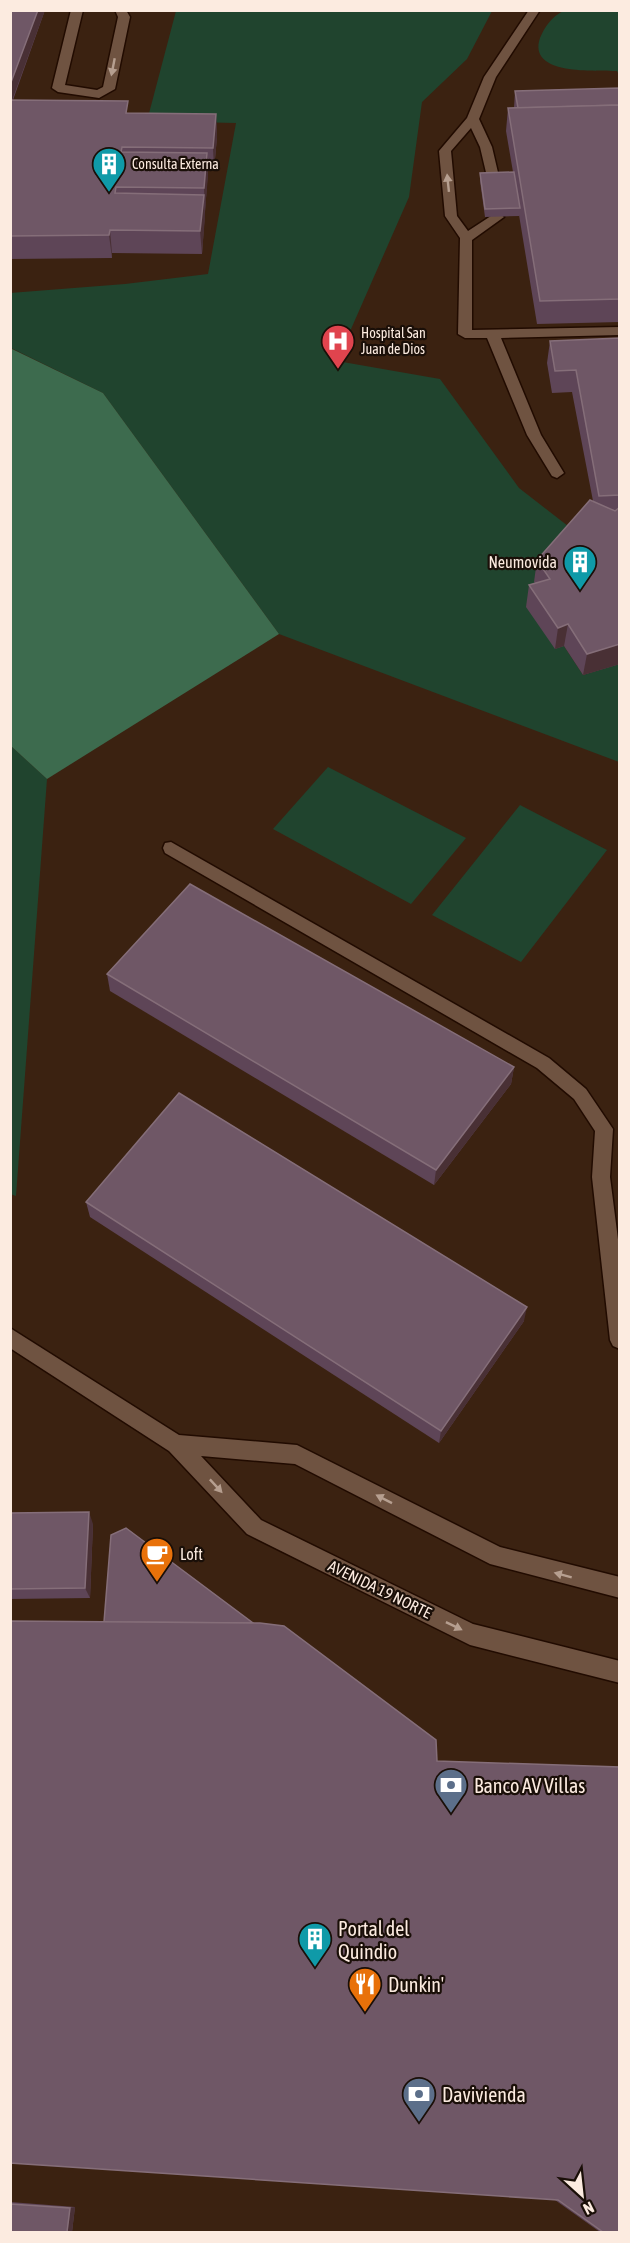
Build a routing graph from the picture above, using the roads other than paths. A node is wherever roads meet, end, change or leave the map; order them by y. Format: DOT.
graph roads {
  1 [pos="77,10"];
  2 [pos="120,10"];
  3 [pos="535,10"];
  4 [pos="473,119"];
  5 [pos="494,181"];
  6 [pos="498,217"];
  7 [pos="466,237"];
  8 [pos="620,331"];
  9 [pos="492,333"];
  10 [pos="557,473"];
  11 [pos="171,848"];
  12 [pos="612,1129"];
  13 [pos="10,1337"];
  14 [pos="620,1340"];
  15 [pos="176,1444"];
  16 [pos="620,1588"];
  17 [pos="620,1672"];
  2 -- 1 [label="street, one-way"];
  3 -- 4 [label="street"];
  4 -- 5 [label="street"];
  7 -- 4 [label="street, one-way"];
  6 -- 7 [label="street"];
  7 -- 9 [label="street"];
  8 -- 9 [label="street"];
  9 -- 10 [label="street"];
  11 -- 12 [label="street"];
  12 -- 14 [label="street"];
  13 -- 15 [label="street, AVENIDA 19 NORTE"];
  16 -- 15 [label="street, AVENIDA 19 NORTE, one-way"];
  15 -- 17 [label="street, AVENIDA 19 NORTE, one-way"];
}
